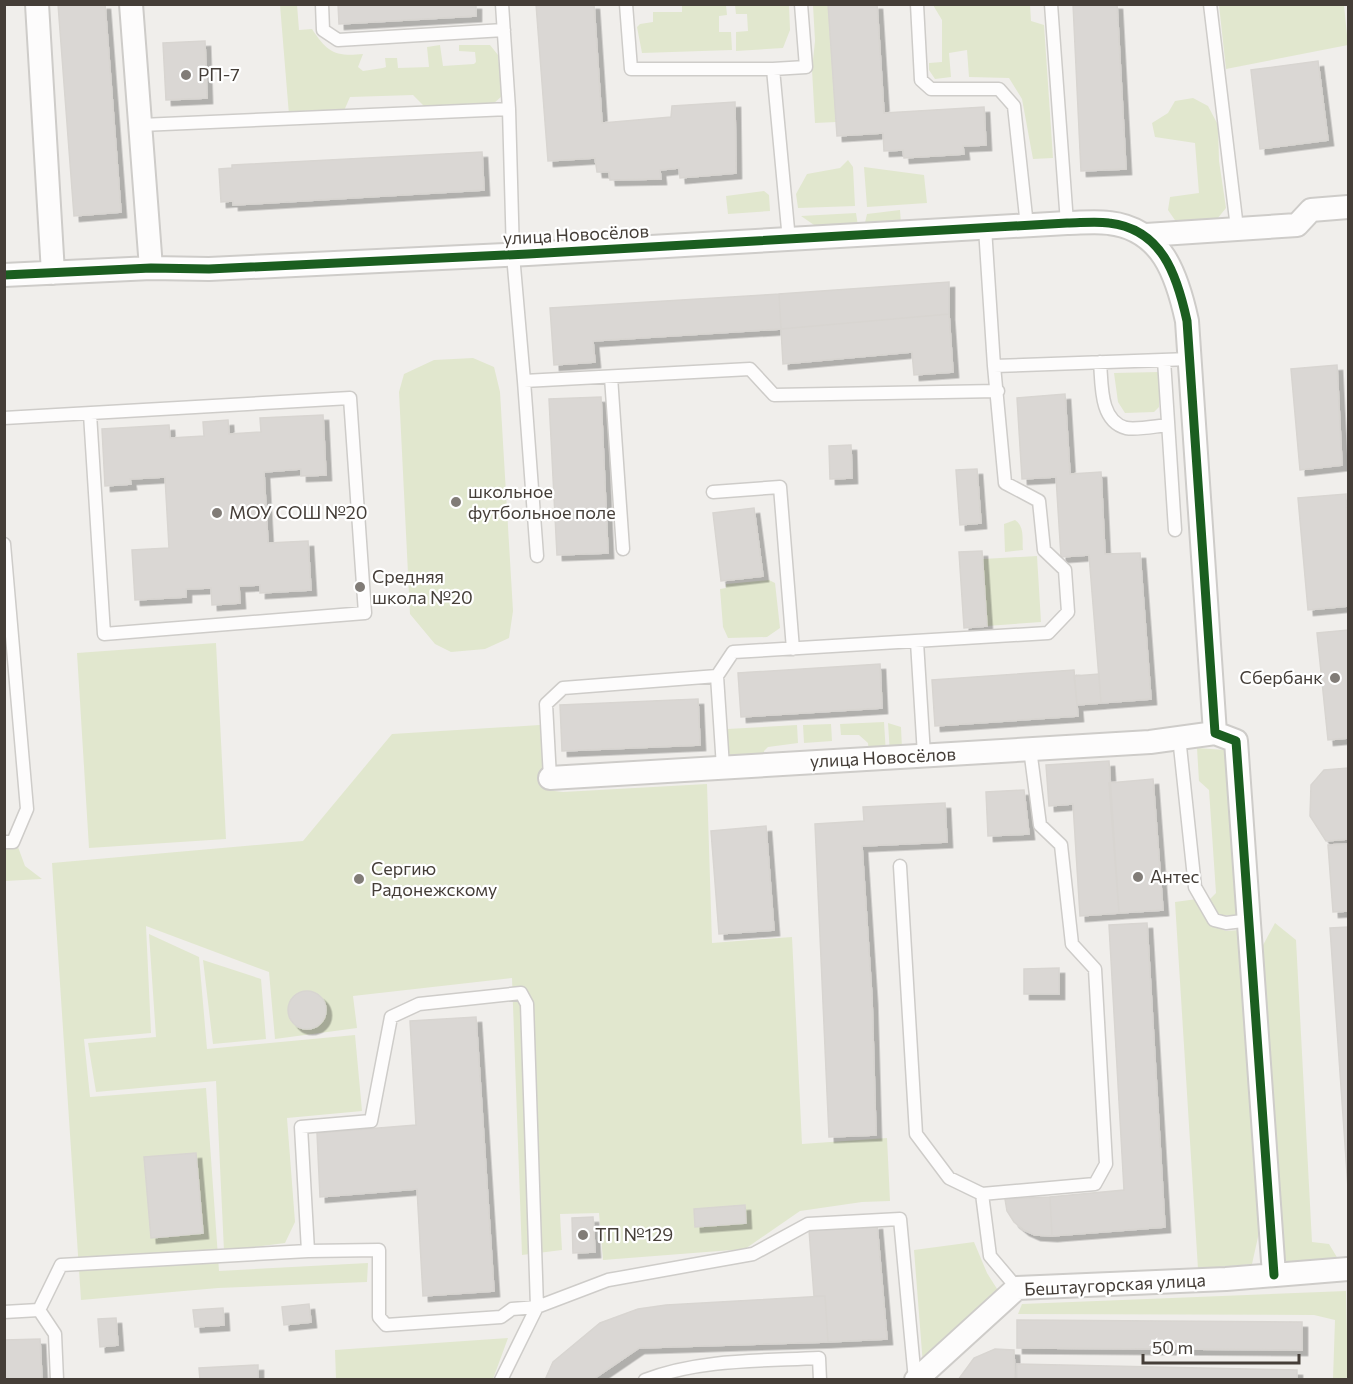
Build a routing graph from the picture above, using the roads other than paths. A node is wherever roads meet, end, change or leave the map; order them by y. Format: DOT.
graph roads {
  1 [pos="37,4"];
  2 [pos="132,4"];
  3 [pos="322,4"];
  4 [pos="502,4"];
  5 [pos="626,4"];
  6 [pos="801,4"];
  7 [pos="917,4"];
  8 [pos="1051,4"];
  9 [pos="1210,4"];
  10 [pos="504,30"];
  11 [pos="773,69"];
  12 [pos="509,109"];
  13 [pos="141,125"];
  14 [pos="1348,207"];
  15 [pos="1066,223"];
  16 [pos="1027,226"];
  17 [pos="985,228"];
  18 [pos="1237,228"];
  19 [pos="1146,235"];
  20 [pos="789,240"];
  21 [pos="513,255"];
  22 [pos="151,268"];
  23 [pos="53,273"];
  24 [pos="4,275"];
  25 [pos="1190,359"];
  26 [pos="1164,360"];
  27 [pos="1100,362"];
  28 [pos="994,366"];
  29 [pos="611,376"];
  30 [pos="524,381"];
  31 [pos="998,391"];
  32 [pos="90,414"];
  33 [pos="4,418"];
  34 [pos="1168,425"];
  35 [pos="713,492"];
  36 [pos="1175,530"];
  37 [pos="4,544"];
  38 [pos="623,549"];
  39 [pos="537,556"];
  40 [pos="917,642"];
  41 [pos="793,649"];
  42 [pos="717,676"];
  43 [pos="1215,732"];
  44 [pos="1179,737"];
  45 [pos="1030,749"];
  46 [pos="924,755"];
  47 [pos="723,767"];
  48 [pos="550,778"];
  49 [pos="4,842"];
  50 [pos="900,866"];
  51 [pos="1251,920"];
  52 [pos="982,1194"];
  53 [pos="308,1251"];
  54 [pos="1348,1269"];
  55 [pos="1274,1275"];
  56 [pos="1017,1288"];
  57 [pos="537,1307"];
  58 [pos="39,1310"];
  59 [pos="4,1312"];
  60 [pos="57,1380"];
  61 [pos="501,1380"];
  62 [pos="645,1380"];
  63 [pos="820,1380"];
  64 [pos="916,1380"];
  1 -- 23 [label="street"];
  2 -- 13 [label="street"];
  3 -- 10 [label="lane"];
  4 -- 10 [label="lane"];
  5 -- 11 [label="lane"];
  6 -- 11 [label="lane"];
  7 -- 16 [label="lane"];
  8 -- 15 [label="lane"];
  9 -- 18 [label="lane"];
  10 -- 12 [label="lane"];
  11 -- 20 [label="lane"];
  12 -- 13 [label="lane"];
  12 -- 21 [label="lane"];
  13 -- 22 [label="street"];
  14 -- 18 [label="street"];
  15 -- 16 [label="street, улица Новосёлов"];
  15 -- 19 [label="street, улица Новосёлов"];
  16 -- 17 [label="street, улица Новосёлов"];
  17 -- 20 [label="street, улица Новосёлов"];
  17 -- 28 [label="lane"];
  18 -- 19 [label="street"];
  19 -- 25 [label="street"];
  20 -- 21 [label="street, улица Новосёлов"];
  21 -- 22 [label="street, улица Новосёлов"];
  21 -- 30 [label="lane"];
  22 -- 23 [label="street, улица Новосёлов"];
  23 -- 24 [label="street, улица Новосёлов"];
  25 -- 26 [label="lane"];
  25 -- 43 [label="street"];
  26 -- 27 [label="lane"];
  26 -- 34 [label="lane"];
  27 -- 28 [label="lane"];
  27 -- 34 [label="lane"];
  28 -- 31 [label="lane"];
  29 -- 30 [label="lane"];
  29 -- 31 [label="lane"];
  29 -- 38 [label="lane"];
  30 -- 39 [label="lane"];
  31 -- 40 [label="lane"];
  32 -- 32 [label="lane"];
  32 -- 33 [label="lane"];
  34 -- 36 [label="lane"];
  35 -- 41 [label="lane"];
  37 -- 49 [label="lane"];
  40 -- 41 [label="lane"];
  40 -- 46 [label="lane"];
  41 -- 42 [label="lane"];
  42 -- 47 [label="lane"];
  42 -- 48 [label="lane"];
  43 -- 44 [label="street, улица Новосёлов"];
  43 -- 51 [label="street"];
  44 -- 45 [label="street, улица Новосёлов"];
  44 -- 51 [label="lane"];
  45 -- 46 [label="street, улица Новосёлов"];
  45 -- 52 [label="lane"];
  46 -- 47 [label="street, улица Новосёлов"];
  47 -- 48 [label="street, улица Новосёлов"];
  50 -- 52 [label="lane"];
  51 -- 55 [label="street"];
  52 -- 56 [label="lane"];
  53 -- 57 [label="lane"];
  53 -- 57 [label="lane"];
  53 -- 58 [label="lane"];
  54 -- 55 [label="street, Бештаугорская улица"];
  55 -- 56 [label="street, Бештаугорская улица"];
  56 -- 64 [label="street, Бештаугорская улица"];
  57 -- 61 [label="lane"];
  57 -- 64 [label="lane"];
  58 -- 59 [label="lane"];
  58 -- 60 [label="lane"];
  62 -- 63 [label="lane"];
}
